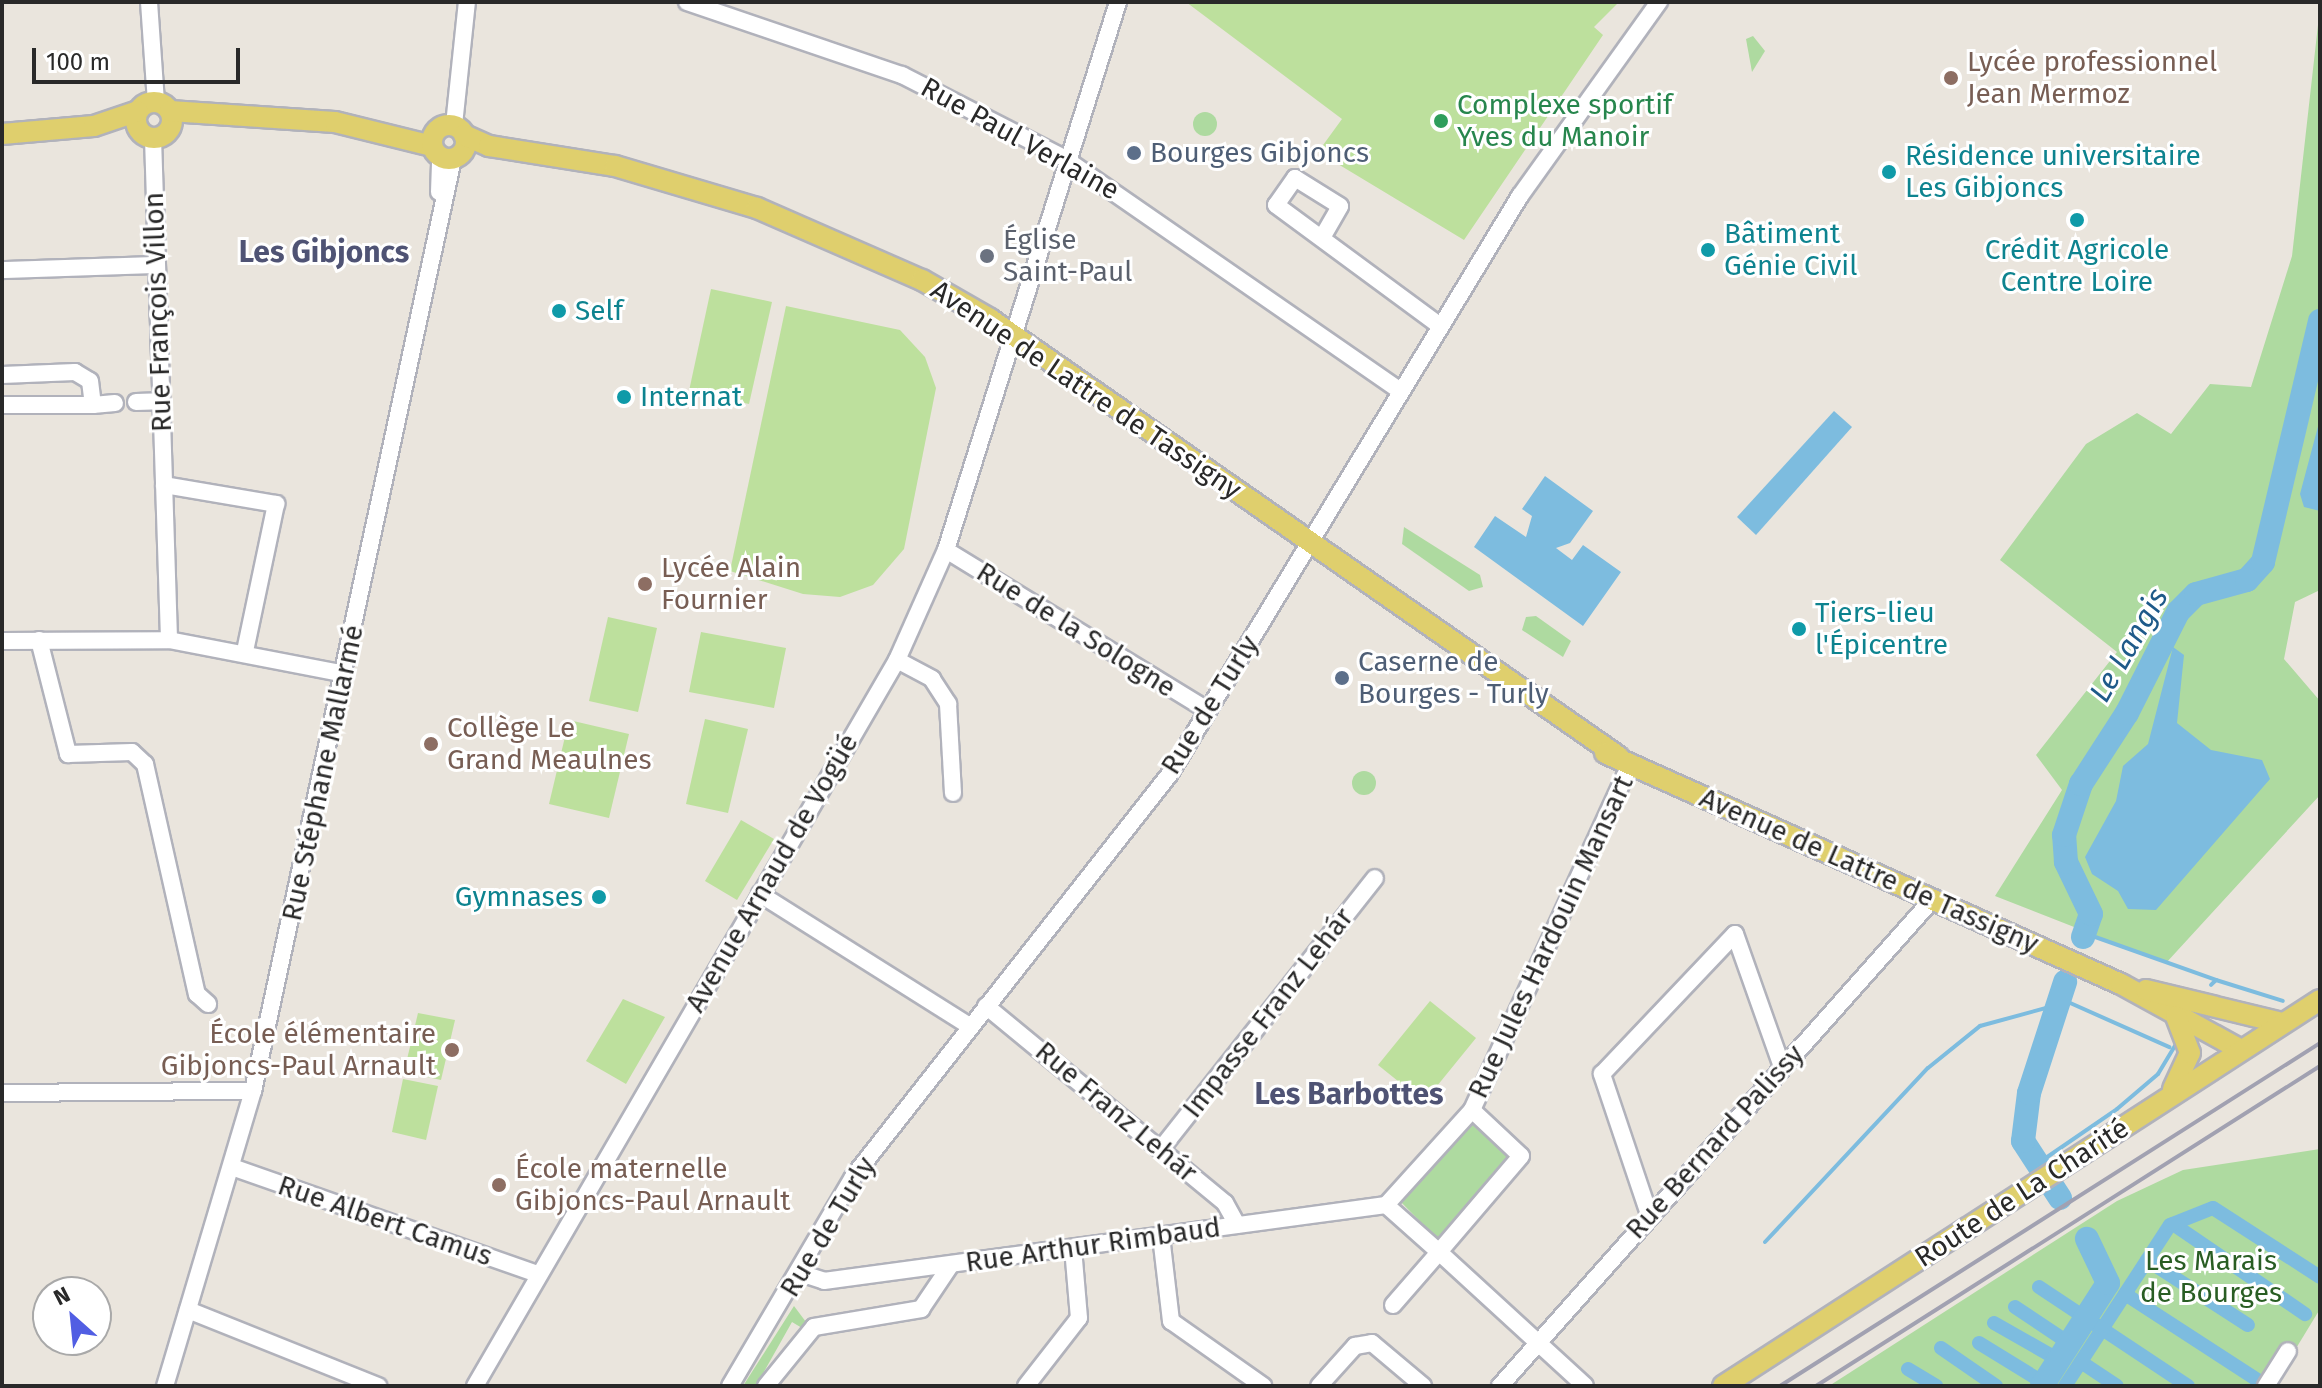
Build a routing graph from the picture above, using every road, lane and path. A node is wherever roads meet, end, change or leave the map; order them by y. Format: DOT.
graph roads {
  1 [pos="149,2"];
  2 [pos="467,2"];
  3 [pos="687,2"];
  4 [pos="1118,2"];
  5 [pos="1659,2"];
  6 [pos="154,121"];
  7 [pos="2,134"];
  8 [pos="449,137"];
  9 [pos="1064,158"];
  10 [pos="1323,236"];
  11 [pos="154,265"];
  12 [pos="2,270"];
  13 [pos="1440,326"];
  14 [pos="1013,335"];
  15 [pos="2,375"];
  16 [pos="1400,391"];
  17 [pos="160,401"];
  18 [pos="136,402"];
  19 [pos="115,403"];
  20 [pos="2,405"];
  21 [pos="93,405"];
  22 [pos="164,485"];
  23 [pos="1309,541"];
  24 [pos="946,550"];
  25 [pos="39,640"];
  26 [pos="169,640"];
  27 [pos="2,641"];
  28 [pos="245,651"];
  29 [pos="897,660"];
  30 [pos="345,674"];
  31 [pos="1207,710"];
  32 [pos="1625,760"];
  33 [pos="953,793"];
  34 [pos="1375,878"];
  35 [pos="760,894"];
  36 [pos="1932,900"];
  37 [pos="2121,984"];
  38 [pos="2320,1000"];
  39 [pos="208,1004"];
  40 [pos="986,1006"];
  41 [pos="2174,1014"];
  42 [pos="2230,1014"];
  43 [pos="2282,1023"];
  44 [pos="970,1026"];
  45 [pos="2239,1049"];
  46 [pos="1782,1067"];
  47 [pos="253,1091"];
  48 [pos="2,1093"];
  49 [pos="2167,1096"];
  50 [pos="1472,1110"];
  51 [pos="1161,1149"];
  52 [pos="232,1167"];
  53 [pos="1386,1205"];
  54 [pos="1649,1214"];
  55 [pos="1237,1225"];
  56 [pos="1161,1236"];
  57 [pos="1073,1248"];
  58 [pos="1439,1252"];
  59 [pos="950,1266"];
  60 [pos="800,1273"];
  61 [pos="538,1274"];
  62 [pos="1393,1305"];
  63 [pos="188,1310"];
  64 [pos="1537,1341"];
  65 [pos="2288,1351"];
  66 [pos="165,1386"];
  67 [pos="378,1386"];
  68 [pos="475,1386"];
  69 [pos="730,1386"];
  70 [pos="766,1386"];
  71 [pos="1026,1386"];
  72 [pos="1263,1386"];
  73 [pos="1319,1386"];
  74 [pos="1423,1386"];
  75 [pos="1500,1386"];
  76 [pos="1585,1386"];
  77 [pos="1723,1386"];
  78 [pos="2266,1386"];
  1 -- 6 [label="street, Rue François Villon"];
  2 -- 8 [label="street, Rue Stéphane Mallarmé"];
  3 -- 9 [label="street, Rue Paul Verlaine"];
  4 -- 9 [label="street, Avenue Arnaud de Vogüé"];
  5 -- 13 [label="street, Rue de Turly"];
  6 -- 7 [label="main road, Avenue de Lattre de Tassigny"];
  6 -- 8 [label="main road, Avenue de Lattre de Tassigny"];
  6 -- 11 [label="street, Rue François Villon"];
  8 -- 14 [label="main road, Avenue de Lattre de Tassigny"];
  8 -- 30 [label="street, Rue Stéphane Mallarmé"];
  9 -- 14 [label="street, Avenue Arnaud de Vogüé"];
  9 -- 16 [label="street, Rue Paul Verlaine"];
  10 -- 13 [label="street"];
  11 -- 12 [label="street"];
  11 -- 17 [label="street, Rue François Villon"];
  13 -- 16 [label="street, Rue de Turly"];
  14 -- 23 [label="main road, Avenue de Lattre de Tassigny"];
  14 -- 24 [label="street, Avenue Arnaud de Vogüé"];
  15 -- 21 [label="street"];
  16 -- 23 [label="street, Rue de Turly"];
  17 -- 18 [label="street"];
  17 -- 22 [label="street, Rue François Villon"];
  19 -- 21 [label="street"];
  20 -- 21 [label="street"];
  22 -- 26 [label="street, Rue François Villon"];
  22 -- 28 [label="street"];
  23 -- 31 [label="street, Rue de Turly"];
  23 -- 32 [label="main road, Avenue de Lattre de Tassigny"];
  24 -- 29 [label="street, Avenue Arnaud de Vogüé"];
  24 -- 31 [label="street, Rue de la Sologne"];
  25 -- 26 [label="street"];
  25 -- 27 [label="street"];
  25 -- 39 [label="street"];
  26 -- 28 [label="street"];
  28 -- 30 [label="street"];
  29 -- 33 [label="street"];
  29 -- 35 [label="street, Avenue Arnaud de Vogüé"];
  30 -- 47 [label="street, Rue Stéphane Mallarmé"];
  31 -- 40 [label="street, Rue de Turly"];
  32 -- 36 [label="main road, Avenue de Lattre de Tassigny"];
  32 -- 50 [label="street, Rue Jules Hardouin Mansart"];
  34 -- 51 [label="street, Impasse Franz Lehár"];
  35 -- 44 [label="street"];
  35 -- 61 [label="street, Avenue Arnaud de Vogüé"];
  36 -- 37 [label="main road, Avenue de Lattre de Tassigny"];
  36 -- 46 [label="street, Rue Bernard Palissy"];
  37 -- 41 [label="main road, Avenue de Lattre de Tassigny"];
  37 -- 42 [label="main road, Avenue de Lattre de Tassigny"];
  38 -- 43 [label="main road, Route de La Charité"];
  40 -- 44 [label="street, Rue de Turly"];
  40 -- 51 [label="street, Rue Franz Lehár"];
  41 -- 45 [label="main road, Avenue de Lattre de Tassigny"];
  41 -- 49 [label="main road"];
  42 -- 43 [label="main road, Avenue de Lattre de Tassigny"];
  42 -- 45 [label="main road"];
  43 -- 45 [label="main road, Route de La Charité"];
  44 -- 60 [label="street, Rue de Turly"];
  45 -- 49 [label="main road, Route de La Charité"];
  46 -- 54 [label="street, Rue Bernard Palissy"];
  46 -- 54 [label="street"];
  47 -- 48 [label="street"];
  47 -- 52 [label="street, Rue Stéphane Mallarmé"];
  49 -- 77 [label="main road, Route de La Charité"];
  50 -- 53 [label="street, Rue Jules Hardouin Mansart"];
  50 -- 58 [label="street"];
  51 -- 55 [label="street, Rue Franz Lehár"];
  52 -- 61 [label="street, Rue Albert Camus"];
  52 -- 63 [label="street, Rue Stéphane Mallarmé"];
  53 -- 55 [label="street, Rue Arthur Rimbaud"];
  53 -- 58 [label="street"];
  54 -- 64 [label="street, Rue Bernard Palissy"];
  55 -- 56 [label="street, Rue Arthur Rimbaud"];
  56 -- 57 [label="street, Rue Arthur Rimbaud"];
  56 -- 72 [label="street"];
  57 -- 59 [label="street, Rue Arthur Rimbaud"];
  57 -- 71 [label="street"];
  58 -- 62 [label="street"];
  58 -- 64 [label="street"];
  59 -- 60 [label="street, Rue Arthur Rimbaud"];
  59 -- 70 [label="street"];
  60 -- 69 [label="street, Rue de Turly"];
  61 -- 68 [label="street, Avenue Arnaud de Vogüé"];
  63 -- 66 [label="street, Rue Stéphane Mallarmé"];
  63 -- 67 [label="street"];
  64 -- 75 [label="street, Rue Bernard Palissy"];
  64 -- 76 [label="street"];
  65 -- 78 [label="street"];
  73 -- 74 [label="street"];
}
